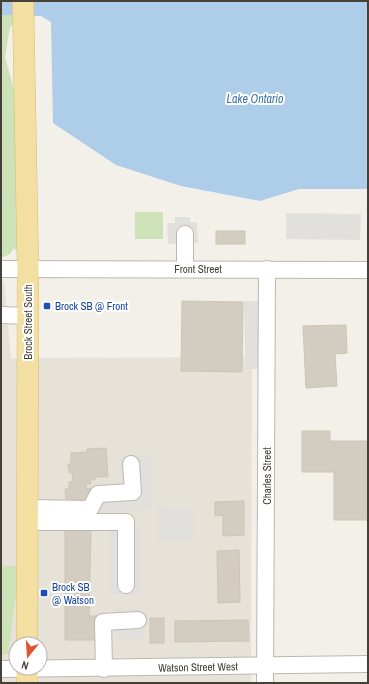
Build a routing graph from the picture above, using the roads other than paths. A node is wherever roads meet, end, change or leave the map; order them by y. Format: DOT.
graph roads {
  1 [pos="23,10"];
  2 [pos="185,234"];
  3 [pos="185,268"];
  4 [pos="1,269"];
  5 [pos="28,269"];
  6 [pos="267,269"];
  7 [pos="368,270"];
  8 [pos="1,315"];
  9 [pos="28,316"];
  10 [pos="131,464"];
  11 [pos="27,515"];
  12 [pos="126,585"];
  13 [pos="138,620"];
  14 [pos="27,636"];
  15 [pos="368,664"];
  16 [pos="265,666"];
  17 [pos="104,669"];
  18 [pos="48,673"];
  19 [pos="265,683"];
  1 -- 5 [label="main road, Brock Street South"];
  2 -- 3 [label="street"];
  3 -- 5 [label="street, Front Street"];
  3 -- 6 [label="street, Front Street"];
  4 -- 5 [label="street, Front Street"];
  5 -- 9 [label="main road, Brock Street South"];
  6 -- 7 [label="street, Front Street"];
  6 -- 16 [label="street, Charles Street"];
  8 -- 9 [label="street"];
  9 -- 11 [label="main road, Brock Street South"];
  10 -- 11 [label="street"];
  11 -- 12 [label="street"];
  11 -- 14 [label="main road, Brock Street South"];
  13 -- 17 [label="street"];
  15 -- 16 [label="street, Watson Street West"];
  16 -- 17 [label="street, Watson Street West"];
  16 -- 19 [label="street, Charles Street"];
  17 -- 18 [label="street, Watson Street West"];
}
